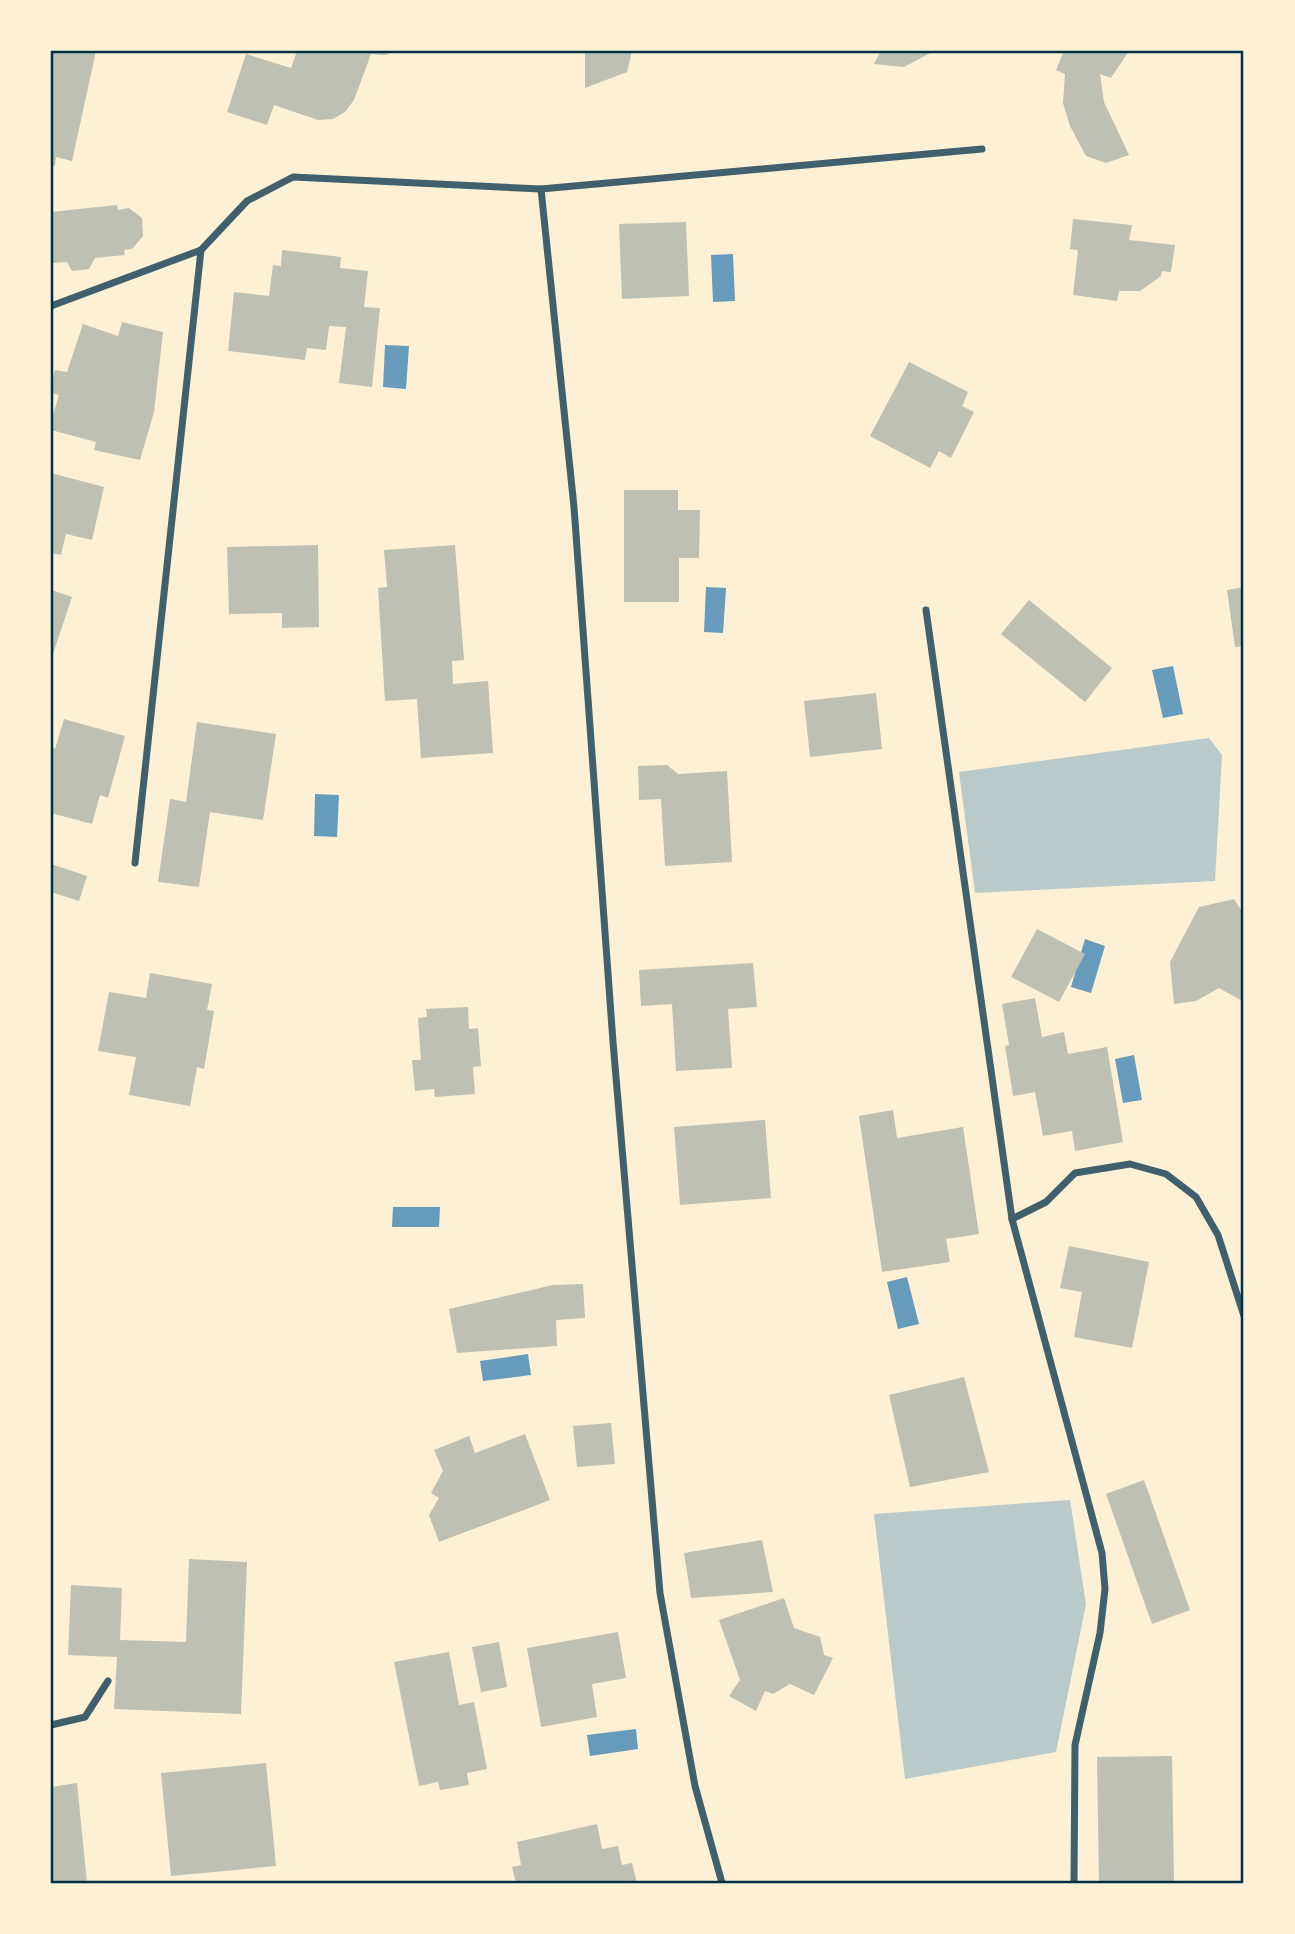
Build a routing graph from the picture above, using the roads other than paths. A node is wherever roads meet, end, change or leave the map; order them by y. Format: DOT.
graph roads {
  1 [pos="982,149"];
  2 [pos="541,189"];
  3 [pos="201,250"];
  4 [pos="51,306"];
  5 [pos="926,610"];
  6 [pos="135,863"];
  7 [pos="1012,1219"];
  8 [pos="1244,1316"];
  9 [pos="108,1681"];
  10 [pos="51,1725"];
  11 [pos="722,1883"];
  12 [pos="1074,1883"];
  1 -- 2 [label="street"];
  2 -- 3 [label="street"];
  2 -- 11 [label="street"];
  3 -- 4 [label="street"];
  3 -- 6 [label="street"];
  5 -- 7 [label="street"];
  7 -- 8 [label="street"];
  7 -- 12 [label="street"];
  9 -- 10 [label="street"];
}
